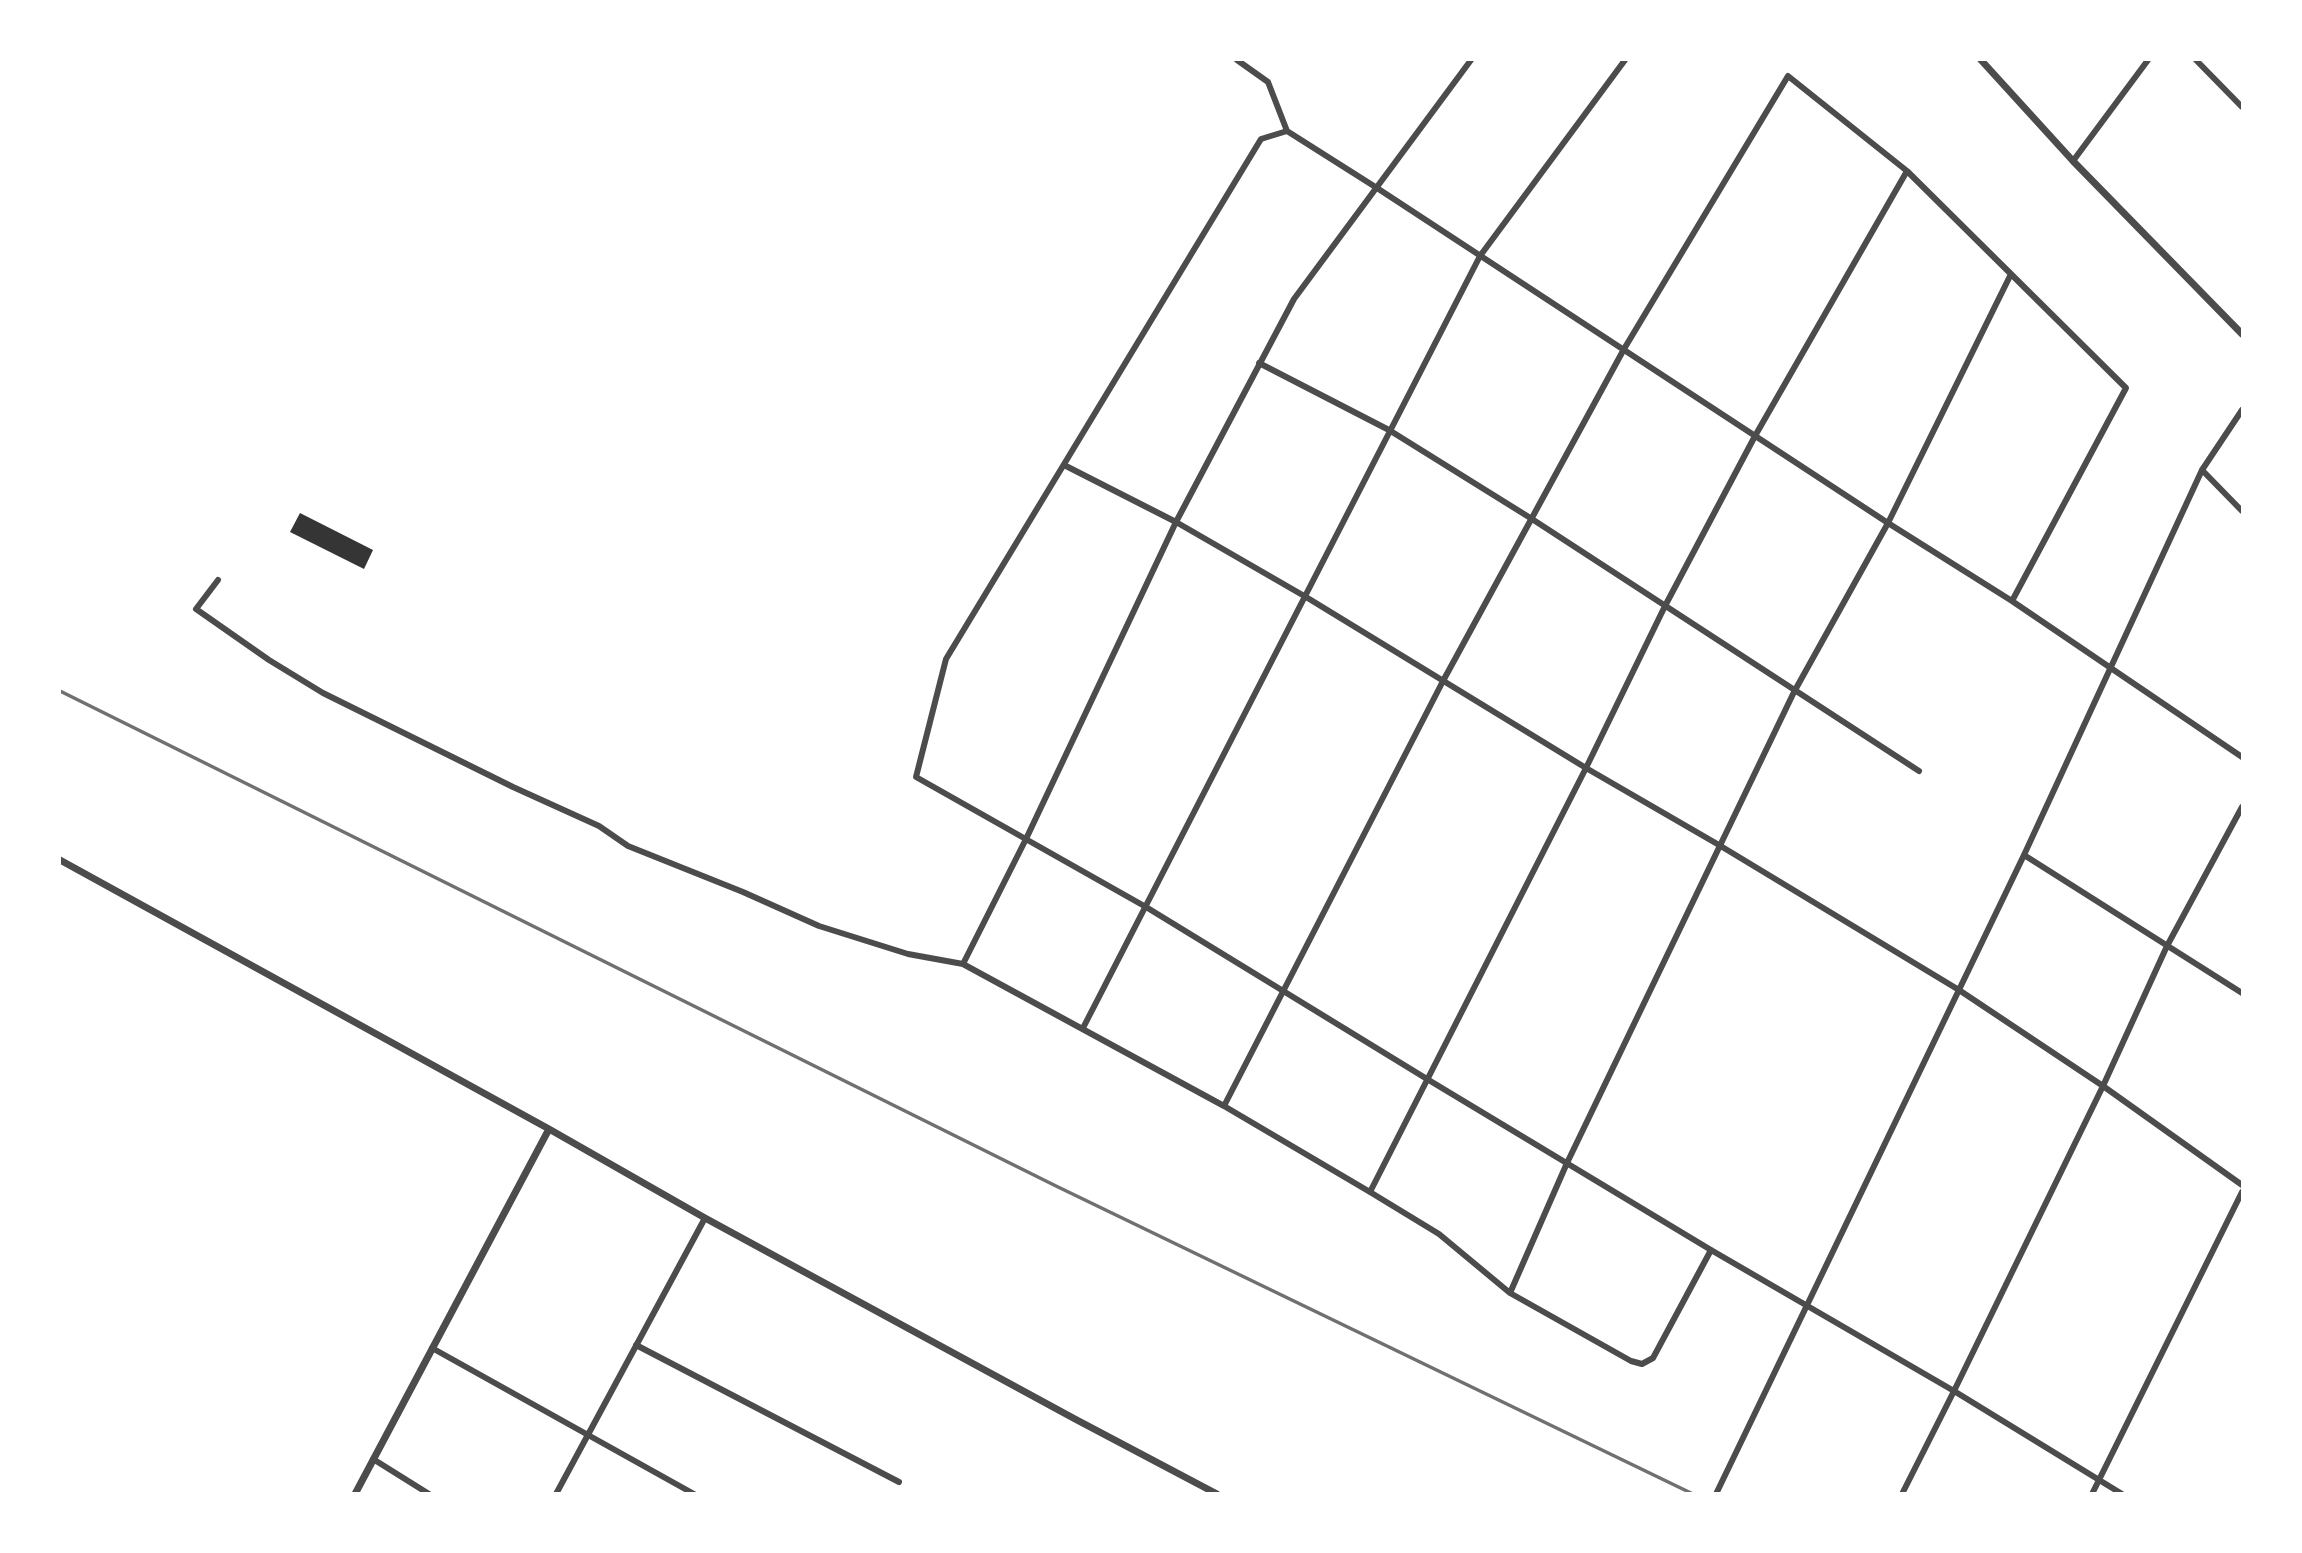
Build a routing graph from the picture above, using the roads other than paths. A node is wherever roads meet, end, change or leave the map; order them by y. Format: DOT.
graph roads {
  1 [pos="1237,60"];
  2 [pos="1471,60"];
  3 [pos="1625,60"];
  4 [pos="1981,60"];
  5 [pos="2148,60"];
  6 [pos="2196,60"];
  7 [pos="2242,107"];
  8 [pos="1287,131"];
  9 [pos="2073,161"];
  10 [pos="1907,171"];
  11 [pos="1377,188"];
  12 [pos="1480,256"];
  13 [pos="2011,274"];
  14 [pos="2242,334"];
  15 [pos="1624,349"];
  16 [pos="1259,363"];
  17 [pos="2242,410"];
  18 [pos="1389,430"];
  19 [pos="1755,436"];
  20 [pos="1064,465"];
  21 [pos="2202,470"];
  22 [pos="2242,511"];
  23 [pos="1532,519"];
  24 [pos="1176,522"];
  25 [pos="1888,523"];
  26 [pos="218,580"];
  27 [pos="1306,597"];
  28 [pos="2012,601"];
  29 [pos="1665,606"];
  30 [pos="2110,667"];
  31 [pos="1443,681"];
  32 [pos="1794,692"];
  33 [pos="2242,757"];
  34 [pos="1586,768"];
  35 [pos="1919,771"];
  36 [pos="2242,807"];
  37 [pos="1026,839"];
  38 [pos="1719,845"];
  39 [pos="2024,855"];
  40 [pos="60,860"];
  41 [pos="1146,907"];
  42 [pos="2167,946"];
  43 [pos="963,964"];
  44 [pos="1959,990"];
  45 [pos="1284,991"];
  46 [pos="2242,993"];
  47 [pos="1083,1028"];
  48 [pos="1427,1079"];
  49 [pos="2103,1086"];
  50 [pos="1224,1106"];
  51 [pos="549,1129"];
  52 [pos="1567,1163"];
  53 [pos="2242,1185"];
  54 [pos="1370,1192"];
  55 [pos="2242,1192"];
  56 [pos="705,1218"];
  57 [pos="1711,1250"];
  58 [pos="1510,1293"];
  59 [pos="1808,1306"];
  60 [pos="636,1345"];
  61 [pos="432,1348"];
  62 [pos="1954,1391"];
  63 [pos="588,1434"];
  64 [pos="373,1459"];
  65 [pos="2099,1480"];
  66 [pos="899,1482"];
  67 [pos="355,1493"];
  68 [pos="429,1493"];
  69 [pos="556,1493"];
  70 [pos="694,1493"];
  71 [pos="1217,1493"];
  72 [pos="1716,1493"];
  73 [pos="1902,1493"];
  74 [pos="2092,1493"];
  75 [pos="2122,1493"];
  1 -- 8 [label="street"];
  2 -- 11 [label="street"];
  3 -- 12 [label="street"];
  4 -- 9 [label="street"];
  5 -- 9 [label="street"];
  6 -- 7 [label="street"];
  8 -- 11 [label="street"];
  8 -- 20 [label="street"];
  9 -- 14 [label="street"];
  10 -- 13 [label="street"];
  10 -- 15 [label="street"];
  10 -- 19 [label="street"];
  11 -- 12 [label="street"];
  11 -- 16 [label="street"];
  12 -- 15 [label="street"];
  12 -- 18 [label="street"];
  13 -- 25 [label="street"];
  13 -- 28 [label="street"];
  15 -- 19 [label="street"];
  15 -- 23 [label="street"];
  16 -- 18 [label="street"];
  16 -- 24 [label="street"];
  17 -- 21 [label="street"];
  18 -- 23 [label="street"];
  18 -- 27 [label="street"];
  19 -- 25 [label="street"];
  19 -- 29 [label="street"];
  20 -- 24 [label="street"];
  20 -- 37 [label="street"];
  21 -- 22 [label="street"];
  21 -- 30 [label="street"];
  23 -- 29 [label="street"];
  23 -- 31 [label="street"];
  24 -- 27 [label="street"];
  24 -- 37 [label="street"];
  25 -- 28 [label="street"];
  25 -- 32 [label="street"];
  26 -- 43 [label="street"];
  27 -- 31 [label="street"];
  27 -- 41 [label="street"];
  28 -- 30 [label="street"];
  29 -- 32 [label="street"];
  29 -- 34 [label="street"];
  30 -- 33 [label="street"];
  30 -- 39 [label="street"];
  31 -- 34 [label="street"];
  31 -- 45 [label="street"];
  32 -- 35 [label="street"];
  32 -- 38 [label="street"];
  34 -- 38 [label="street"];
  34 -- 48 [label="street"];
  36 -- 42 [label="street"];
  37 -- 41 [label="street"];
  37 -- 43 [label="street"];
  38 -- 44 [label="street"];
  38 -- 52 [label="street"];
  39 -- 42 [label="street"];
  39 -- 44 [label="street"];
  40 -- 51 [label="street"];
  41 -- 45 [label="street"];
  41 -- 47 [label="street"];
  42 -- 46 [label="street"];
  42 -- 49 [label="street"];
  43 -- 47 [label="street"];
  44 -- 49 [label="street"];
  44 -- 59 [label="street"];
  45 -- 48 [label="street"];
  45 -- 50 [label="street"];
  47 -- 50 [label="street"];
  48 -- 52 [label="street"];
  48 -- 54 [label="street"];
  49 -- 53 [label="street"];
  49 -- 62 [label="street"];
  50 -- 54 [label="street"];
  51 -- 56 [label="street"];
  51 -- 61 [label="street"];
  52 -- 57 [label="street"];
  52 -- 58 [label="street"];
  54 -- 58 [label="street"];
  55 -- 65 [label="street"];
  56 -- 60 [label="street"];
  56 -- 71 [label="street"];
  57 -- 58 [label="street"];
  57 -- 59 [label="street"];
  59 -- 62 [label="street"];
  59 -- 72 [label="street"];
  60 -- 63 [label="street"];
  60 -- 66 [label="street"];
  61 -- 63 [label="street"];
  61 -- 64 [label="street"];
  62 -- 65 [label="street"];
  62 -- 73 [label="street"];
  63 -- 69 [label="street"];
  63 -- 70 [label="street"];
  64 -- 67 [label="street"];
  64 -- 68 [label="street"];
  65 -- 74 [label="street"];
  65 -- 75 [label="street"];
}
